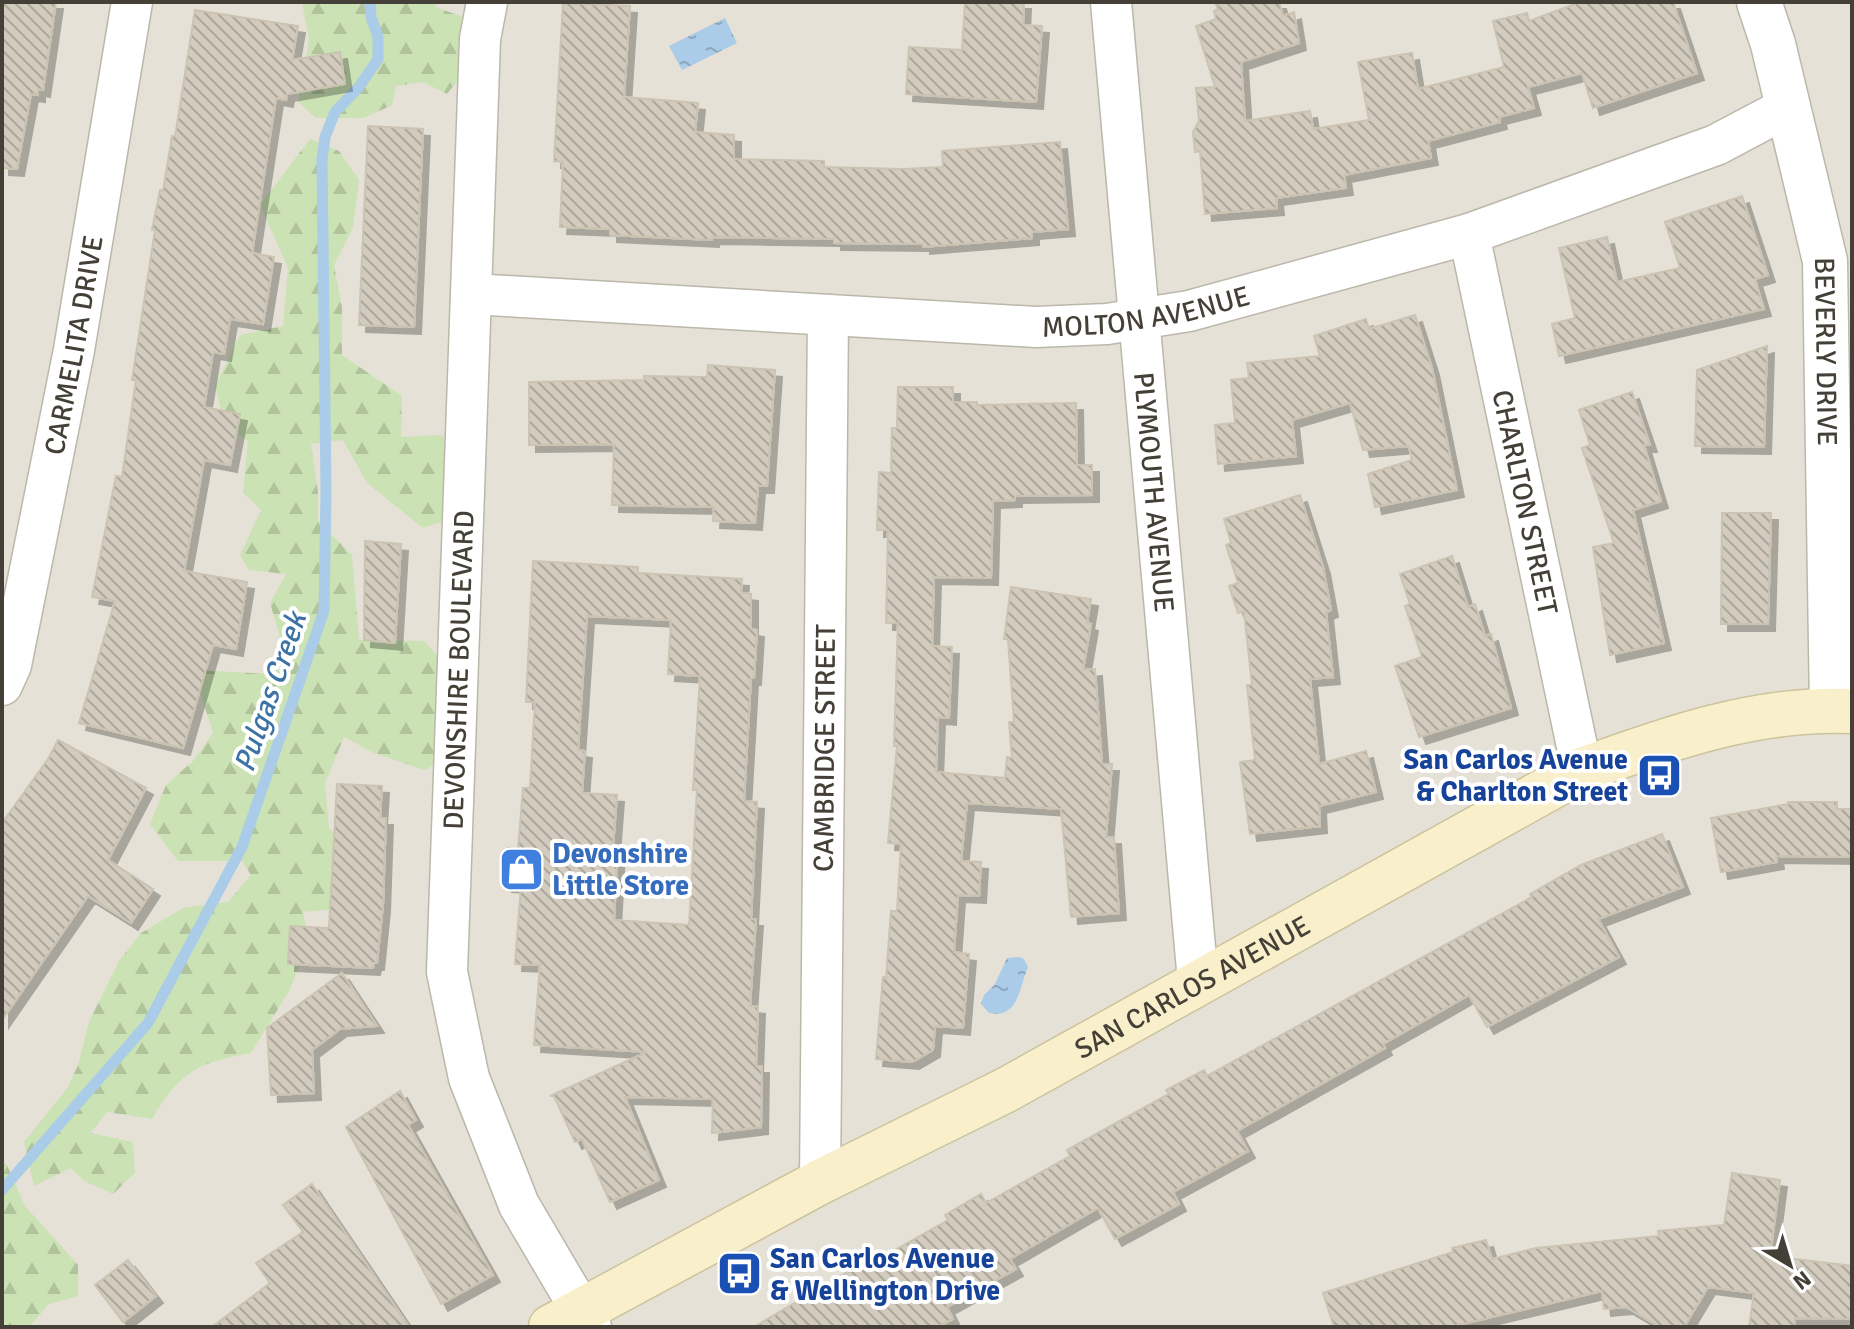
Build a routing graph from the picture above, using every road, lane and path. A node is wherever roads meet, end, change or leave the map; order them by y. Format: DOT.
graph roads {
  1 [pos="132,2"];
  2 [pos="487,2"];
  3 [pos="1111,2"];
  4 [pos="1759,2"];
  5 [pos="1788,107"];
  6 [pos="1469,234"];
  7 [pos="472,294"];
  8 [pos="828,315"];
  9 [pos="1138,319"];
  10 [pos="2,685"];
  11 [pos="1842,711"];
  12 [pos="1582,770"];
  13 [pos="1198,981"];
  14 [pos="820,1182"];
  15 [pos="574,1321"];
  1 -- 10 [label="street, CARMELITA DRIVE"];
  2 -- 7 [label="street, DEVONSHIRE BOULEVARD"];
  3 -- 9 [label="street, PLYMOUTH AVENUE"];
  4 -- 5 [label="street, BEVERLY DRIVE"];
  5 -- 6 [label="street, MOLTON AVENUE"];
  5 -- 11 [label="street, BEVERLY DRIVE"];
  6 -- 9 [label="street, MOLTON AVENUE"];
  6 -- 12 [label="street, CHARLTON STREET"];
  7 -- 8 [label="street, MOLTON AVENUE"];
  7 -- 15 [label="street, DEVONSHIRE BOULEVARD"];
  8 -- 9 [label="street, MOLTON AVENUE"];
  8 -- 14 [label="street, CAMBRIDGE STREET"];
  9 -- 13 [label="street, PLYMOUTH AVENUE"];
  11 -- 12 [label="main road, SAN CARLOS AVENUE"];
  12 -- 13 [label="main road, SAN CARLOS AVENUE"];
  13 -- 14 [label="main road, SAN CARLOS AVENUE"];
  14 -- 15 [label="main road, SAN CARLOS AVENUE"];
}
